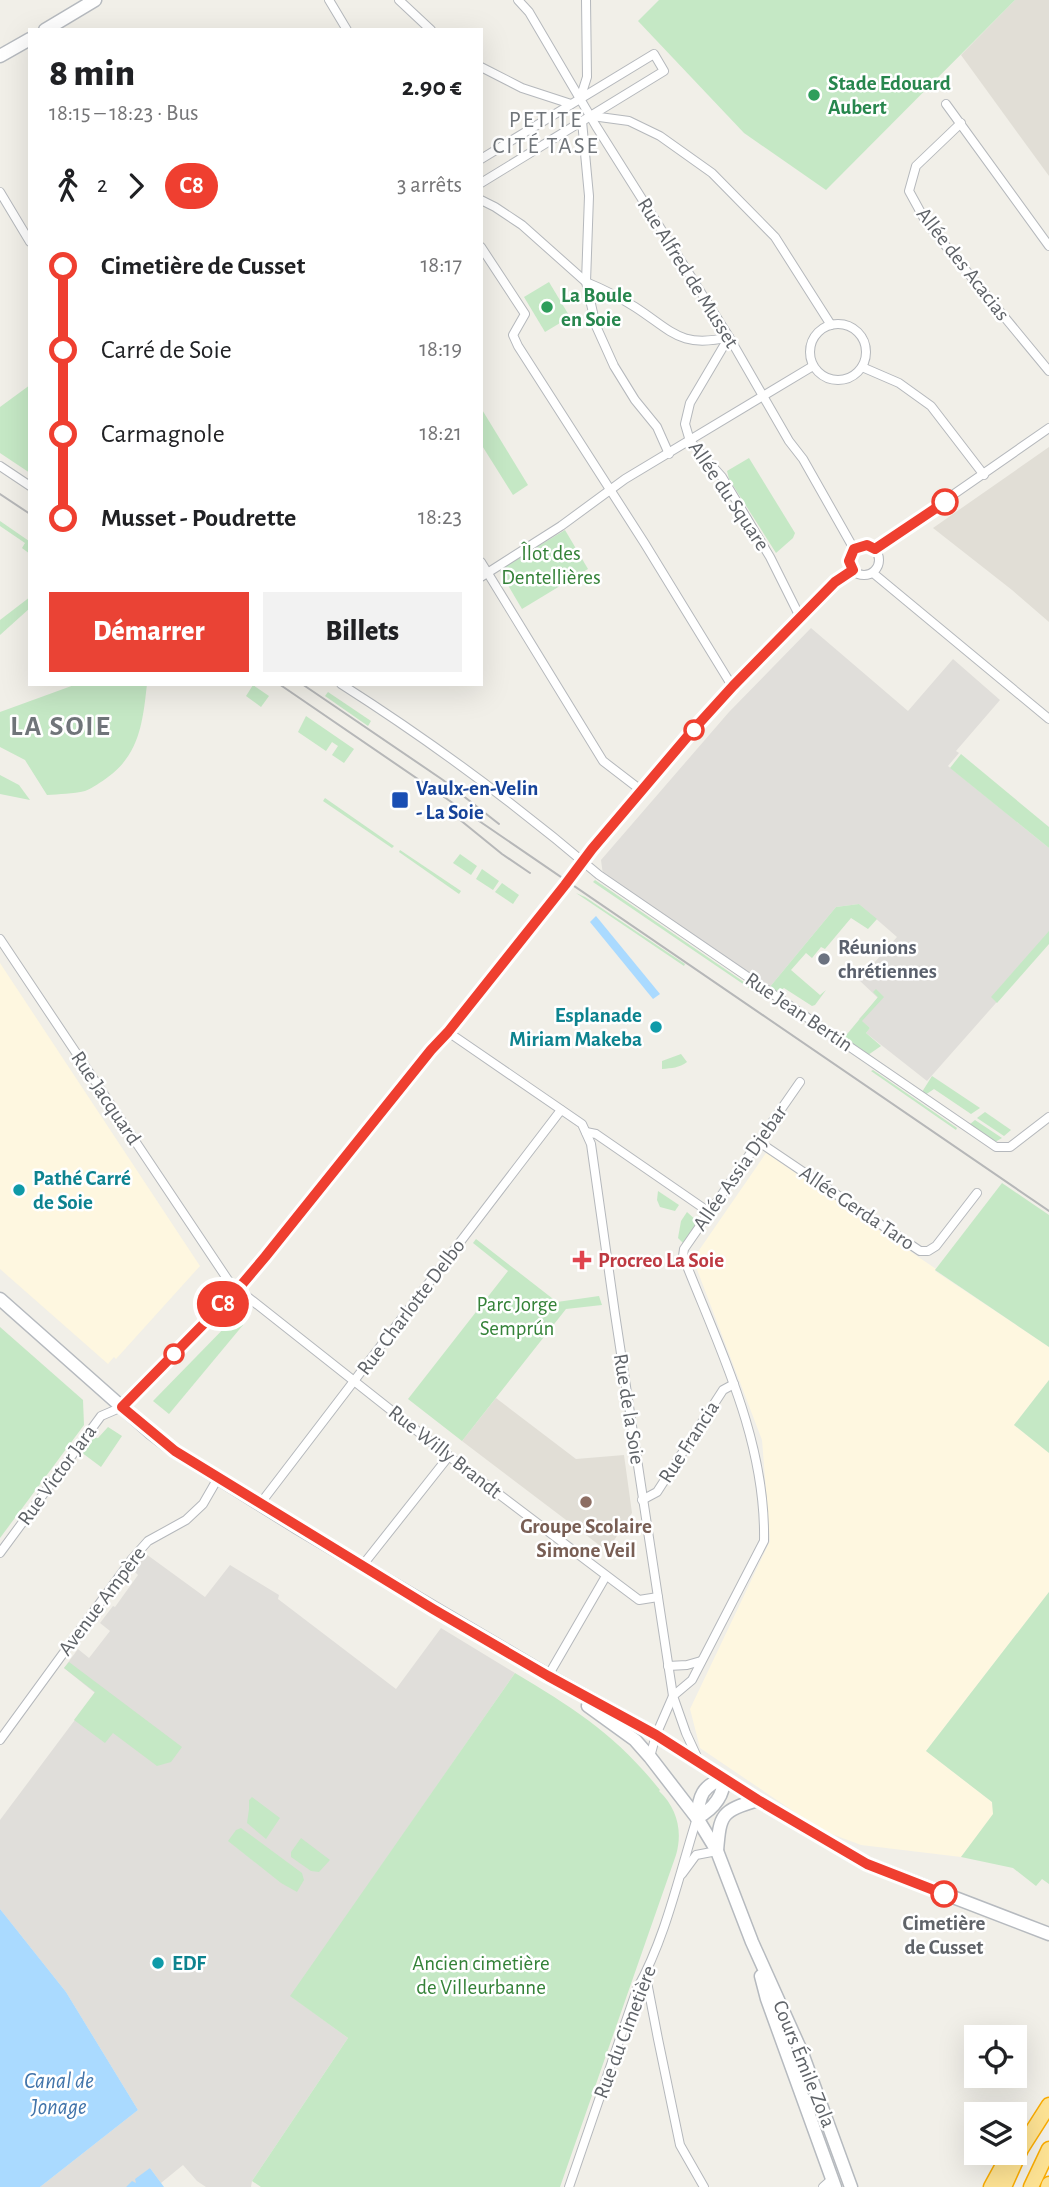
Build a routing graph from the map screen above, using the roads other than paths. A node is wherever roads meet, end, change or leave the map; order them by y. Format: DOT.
graph roads {
  1 [pos="95,0"];
  2 [pos="329,0"];
  3 [pos="399,0"];
  4 [pos="518,0"];
  5 [pos="586,0"];
  6 [pos="48,28"];
  7 [pos="346,28"];
  8 [pos="429,28"];
  9 [pos="28,39"];
  10 [pos="0,56"];
  11 [pos="483,68"];
  12 [pos="580,99"];
  13 [pos="571,104"];
  14 [pos="946,104"];
  15 [pos="586,119"];
  16 [pos="961,123"];
  17 [pos="483,158"];
  18 [pos="483,182"];
  19 [pos="0,192"];
  20 [pos="483,201"];
  21 [pos="28,239"];
  22 [pos="1049,246"];
  23 [pos="483,250"];
  24 [pos="586,282"];
  25 [pos="831,324"];
  26 [pos="729,337"];
  27 [pos="813,366"];
  28 [pos="862,367"];
  29 [pos="1049,371"];
  30 [pos="764,396"];
  31 [pos="1049,428"];
  32 [pos="690,441"];
  33 [pos="669,454"];
  34 [pos="0,466"];
  35 [pos="984,475"];
  36 [pos="28,485"];
  37 [pos="611,491"];
  38 [pos="854,549"];
  39 [pos="875,549"];
  40 [pos="853,570"];
  41 [pos="873,573"];
  42 [pos="485,575"];
  43 [pos="800,617"];
  44 [pos="344,686"];
  45 [pos="733,686"];
  46 [pos="1049,719"];
  47 [pos="642,791"];
  48 [pos="583,860"];
  49 [pos="0,939"];
  50 [pos="448,1032"];
  51 [pos="800,1082"];
  52 [pos="561,1110"];
  53 [pos="1049,1117"];
  54 [pos="584,1128"];
  55 [pos="759,1142"];
  56 [pos="976,1193"];
  57 [pos="709,1212"];
  58 [pos="238,1289"];
  59 [pos="0,1298"];
  60 [pos="355,1382"];
  61 [pos="734,1384"];
  62 [pos="122,1407"];
  63 [pos="449,1456"];
  64 [pos="218,1478"];
  65 [pos="642,1500"];
  66 [pos="260,1504"];
  67 [pos="0,1553"];
  68 [pos="362,1566"];
  69 [pos="607,1576"];
  70 [pos="657,1597"];
  71 [pos="701,1661"];
  72 [pos="668,1666"];
  73 [pos="548,1676"];
  74 [pos="673,1696"];
  75 [pos="656,1735"];
  76 [pos="0,1740"];
  77 [pos="650,1757"];
  78 [pos="699,1762"];
  79 [pos="724,1779"];
  80 [pos="758,1800"];
  81 [pos="697,1818"];
  82 [pos="717,1851"];
  83 [pos="681,1877"];
  84 [pos="1049,1934"];
  85 [pos="752,1942"];
  86 [pos="649,1968"];
  87 [pos="1049,2105"];
  88 [pos="1027,2139"];
  89 [pos="1049,2149"];
  90 [pos="1003,2165"];
  91 [pos="1014,2165"];
  92 [pos="830,2184"];
  93 [pos="569,2187"];
  94 [pos="704,2187"];
  95 [pos="851,2187"];
  96 [pos="991,2187"];
  97 [pos="1004,2187"];
  98 [pos="1031,2187"];
  1 -- 6 [label="main road"];
  2 -- 7 [label="street"];
  3 -- 8 [label="street"];
  4 -- 12 [label="street, Rue Alfred de Musset"];
  5 -- 12 [label="street"];
  9 -- 10 [label="main road"];
  11 -- 13 [label="street"];
  12 -- 13 [label="street"];
  12 -- 15 [label="street, Rue Alfred de Musset"];
  12 -- 15 [label="street"];
  13 -- 17 [label="street"];
  14 -- 16 [label="street"];
  15 -- 18 [label="street"];
  15 -- 24 [label="street"];
  15 -- 25 [label="street"];
  15 -- 26 [label="street, Rue Alfred de Musset"];
  16 -- 22 [label="street"];
  16 -- 29 [label="street, Allée des Acacias"];
  19 -- 21 [label="street"];
  20 -- 24 [label="street"];
  23 -- 37 [label="street"];
  24 -- 26 [label="street"];
  24 -- 33 [label="street"];
  25 -- 27 [label="street"];
  25 -- 28 [label="street"];
  26 -- 30 [label="street, Rue Alfred de Musset"];
  26 -- 32 [label="street, Allée du Square"];
  27 -- 28 [label="street"];
  27 -- 30 [label="street"];
  28 -- 35 [label="street"];
  30 -- 32 [label="street"];
  30 -- 38 [label="street, Rue Alfred de Musset"];
  31 -- 35 [label="street"];
  32 -- 33 [label="street"];
  32 -- 43 [label="street, Allée du Square"];
  33 -- 37 [label="street"];
  34 -- 36 [label="street"];
  35 -- 39 [label="street"];
  37 -- 42 [label="street"];
  37 -- 45 [label="street"];
  38 -- 39 [label="street"];
  38 -- 40 [label="street"];
  39 -- 41 [label="street"];
  40 -- 41 [label="street"];
  40 -- 43 [label="street, Rue Victor Jara"];
  41 -- 46 [label="street"];
  42 -- 47 [label="street"];
  43 -- 45 [label="street, Rue Victor Jara"];
  44 -- 48 [label="street, Rue Jean Bertin"];
  45 -- 47 [label="street, Rue Victor Jara"];
  47 -- 48 [label="street, Rue Victor Jara"];
  48 -- 50 [label="street, Rue Victor Jara"];
  48 -- 53 [label="street, Rue Jean Bertin"];
  49 -- 58 [label="street, Rue Jacquard"];
  50 -- 52 [label="street"];
  50 -- 58 [label="street, Rue Victor Jara"];
  51 -- 55 [label="street, Allée Assia Djebar"];
  52 -- 54 [label="street"];
  52 -- 60 [label="street, Rue Charlotte Delbo"];
  54 -- 57 [label="street"];
  54 -- 65 [label="street, Rue de la Soie"];
  55 -- 56 [label="street, Allée Gerda Taro"];
  55 -- 57 [label="street, Allée Assia Djebar"];
  57 -- 61 [label="street, Allée Assia Djebar"];
  58 -- 60 [label="street, Rue Willy Brandt"];
  58 -- 62 [label="street, Rue Victor Jara"];
  59 -- 62 [label="main road"];
  60 -- 63 [label="street, Rue Willy Brandt"];
  60 -- 66 [label="street, Rue Charlotte Delbo"];
  61 -- 65 [label="street, Rue Francia"];
  61 -- 71 [label="street"];
  62 -- 64 [label="main road"];
  62 -- 67 [label="street, Rue Victor Jara"];
  63 -- 68 [label="street"];
  63 -- 69 [label="street, Rue Willy Brandt"];
  64 -- 66 [label="main road"];
  64 -- 76 [label="street, Avenue Ampère"];
  65 -- 70 [label="street, Rue de la Soie"];
  66 -- 68 [label="main road"];
  68 -- 73 [label="main road"];
  69 -- 70 [label="street, Rue Willy Brandt"];
  69 -- 73 [label="street"];
  70 -- 72 [label="street, Rue de la Soie"];
  71 -- 72 [label="street"];
  71 -- 74 [label="street"];
  72 -- 74 [label="street, Rue de la Soie"];
  73 -- 75 [label="main road"];
  73 -- 77 [label="main road, Cours Émile Zola"];
  74 -- 75 [label="street"];
  74 -- 78 [label="street, Rue de la Soie"];
  75 -- 77 [label="street"];
  75 -- 78 [label="main road"];
  77 -- 81 [label="main road, Cours Émile Zola"];
  78 -- 79 [label="main road"];
  79 -- 80 [label="main road"];
  79 -- 81 [label="main road"];
  80 -- 82 [label="main road"];
  80 -- 84 [label="main road"];
  81 -- 82 [label="main road, Cours Émile Zola"];
  81 -- 83 [label="street, Rue du Cimetière"];
  82 -- 83 [label="street, Rue du Cimetière"];
  82 -- 85 [label="main road, Cours Émile Zola"];
  83 -- 86 [label="street, Rue du Cimetière"];
  85 -- 92 [label="main road, Cours Émile Zola"];
  85 -- 95 [label="main road, Cours Émile Zola"];
  86 -- 93 [label="street, Rue du Cimetière"];
  86 -- 94 [label="street"];
  87 -- 88 [label="highway"];
  89 -- 98 [label="highway"];
  90 -- 96 [label="highway"];
  91 -- 97 [label="highway"];
}
